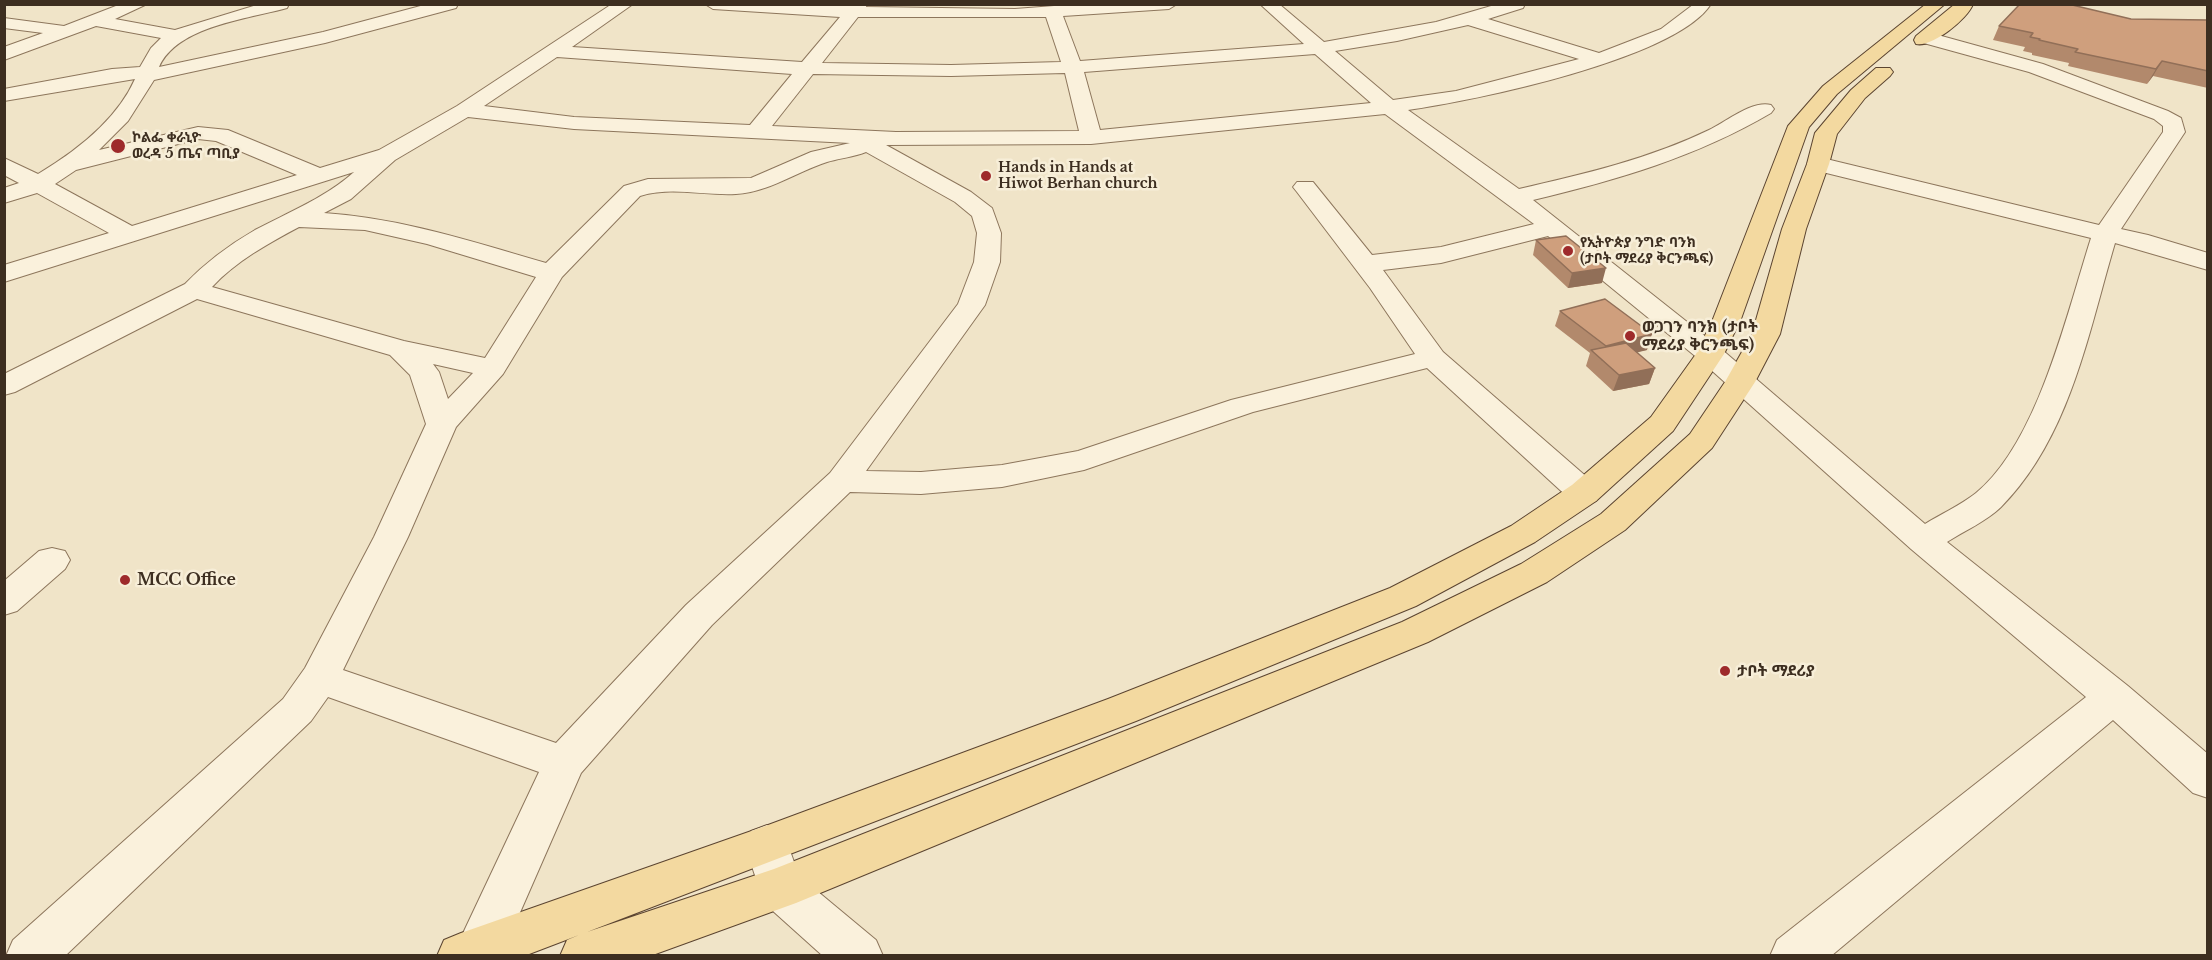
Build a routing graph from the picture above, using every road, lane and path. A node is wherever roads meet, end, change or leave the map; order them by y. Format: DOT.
graph roads {
  1 [pos="139,4"];
  2 [pos="281,4"];
  3 [pos="450,4"];
  4 [pos="625,4"];
  5 [pos="713,4"];
  6 [pos="1168,4"];
  7 [pos="1268,4"];
  8 [pos="1517,4"];
  9 [pos="1703,4"];
  10 [pos="1937,4"];
  11 [pos="1964,4"];
  12 [pos="1162,5"];
  13 [pos="856,8"];
  14 [pos="1053,13"];
  15 [pos="1472,20"];
  16 [pos="96,21"];
  17 [pos="4,23"];
  18 [pos="66,31"];
  19 [pos="178,36"];
  20 [pos="1927,38"];
  21 [pos="1318,48"];
  22 [pos="553,51"];
  23 [pos="4,54"];
  24 [pos="1600,59"];
  25 [pos="4,62"];
  26 [pos="26,64"];
  27 [pos="46,67"];
  28 [pos="808,69"];
  29 [pos="1074,70"];
  30 [pos="145,74"];
  31 [pos="112,75"];
  32 [pos="4,95"];
  33 [pos="1389,107"];
  34 [pos="1764,109"];
  35 [pos="464,110"];
  36 [pos="756,132"];
  37 [pos="1091,137"];
  38 [pos="883,142"];
  39 [pos="387,155"];
  40 [pos="69,164"];
  41 [pos="1818,164"];
  42 [pos="4,165"];
  43 [pos="318,175"];
  44 [pos="40,183"];
  45 [pos="1305,187"];
  46 [pos="343,194"];
  47 [pos="4,196"];
  48 [pos="1515,197"];
  49 [pos="294,219"];
  50 [pos="365,224"];
  51 [pos="1554,227"];
  52 [pos="129,234"];
  53 [pos="2105,234"];
  54 [pos="1441,255"];
  55 [pos="2208,262"];
  56 [pos="1365,264"];
  57 [pos="551,273"];
  58 [pos="4,274"];
  59 [pos="1405,288"];
  60 [pos="195,290"];
  61 [pos="400,349"];
  62 [pos="1710,354"];
  63 [pos="1432,358"];
  64 [pos="493,368"];
  65 [pos="1740,382"];
  66 [pos="4,386"];
  67 [pos="442,424"];
  68 [pos="842,482"];
  69 [pos="1584,493"];
  70 [pos="1923,541"];
  71 [pos="52,560"];
  72 [pos="4,602"];
  73 [pos="320,678"];
  74 [pos="2114,697"];
  75 [pos="564,763"];
  76 [pos="2204,772"];
  77 [pos="773,867"];
  78 [pos="471,951"];
  79 [pos="30,956"];
  80 [pos="584,956"];
  81 [pos="859,956"];
  82 [pos="1794,956"];
  1 -- 16 [label="street"];
  2 -- 19 [label="street"];
  3 -- 30 [label="street"];
  4 -- 22 [label="street"];
  5 -- 13 [label="street"];
  6 -- 12 [label="street"];
  7 -- 21 [label="street"];
  8 -- 15 [label="street"];
  9 -- 24 [label="street"];
  10 -- 62 [label="main road"];
  11 -- 20 [label="main road"];
  12 -- 14 [label="street"];
  13 -- 14 [label="street"];
  13 -- 28 [label="street"];
  14 -- 29 [label="street"];
  15 -- 21 [label="street"];
  15 -- 24 [label="street"];
  16 -- 18 [label="street"];
  16 -- 19 [label="street"];
  17 -- 18 [label="street"];
  18 -- 23 [label="street"];
  19 -- 30 [label="street"];
  20 -- 41 [label="main road"];
  20 -- 53 [label="street"];
  21 -- 29 [label="street"];
  21 -- 33 [label="street"];
  22 -- 28 [label="street"];
  22 -- 35 [label="street"];
  24 -- 33 [label="street"];
  25 -- 26 [label="street"];
  27 -- 31 [label="street"];
  28 -- 29 [label="street"];
  28 -- 36 [label="street"];
  29 -- 37 [label="street"];
  30 -- 31 [label="street"];
  30 -- 40 [label="street"];
  31 -- 32 [label="street"];
  33 -- 37 [label="street"];
  33 -- 48 [label="street"];
  34 -- 48 [label="street"];
  35 -- 36 [label="street"];
  35 -- 39 [label="street"];
  36 -- 38 [label="street"];
  37 -- 38 [label="street"];
  38 -- 57 [label="street"];
  38 -- 68 [label="street"];
  39 -- 43 [label="street"];
  39 -- 46 [label="street"];
  40 -- 43 [label="street"];
  40 -- 44 [label="street"];
  41 -- 53 [label="street"];
  41 -- 65 [label="main road"];
  42 -- 44 [label="street"];
  43 -- 52 [label="street"];
  44 -- 47 [label="street"];
  44 -- 52 [label="street"];
  45 -- 56 [label="street"];
  46 -- 49 [label="street"];
  46 -- 50 [label="street"];
  48 -- 51 [label="street"];
  49 -- 50 [label="street"];
  49 -- 60 [label="street"];
  50 -- 57 [label="street"];
  51 -- 54 [label="street"];
  51 -- 62 [label="street"];
  52 -- 58 [label="street"];
  53 -- 55 [label="street"];
  53 -- 70 [label="street"];
  54 -- 56 [label="street"];
  54 -- 59 [label="street"];
  56 -- 59 [label="street"];
  57 -- 64 [label="street"];
  59 -- 63 [label="street"];
  60 -- 61 [label="street"];
  60 -- 66 [label="street"];
  61 -- 64 [label="street"];
  61 -- 67 [label="street"];
  62 -- 65 [label="street"];
  62 -- 69 [label="main road"];
  63 -- 68 [label="street"];
  63 -- 69 [label="street"];
  64 -- 67 [label="street"];
  65 -- 70 [label="street"];
  65 -- 77 [label="main road"];
  67 -- 73 [label="street"];
  68 -- 75 [label="street"];
  69 -- 77 [label="main road"];
  70 -- 74 [label="street"];
  71 -- 72 [label="street"];
  73 -- 75 [label="street"];
  73 -- 79 [label="street"];
  74 -- 76 [label="street"];
  74 -- 82 [label="street"];
  75 -- 78 [label="street"];
  77 -- 78 [label="main road"];
  77 -- 80 [label="main road"];
  77 -- 81 [label="street"];
}
